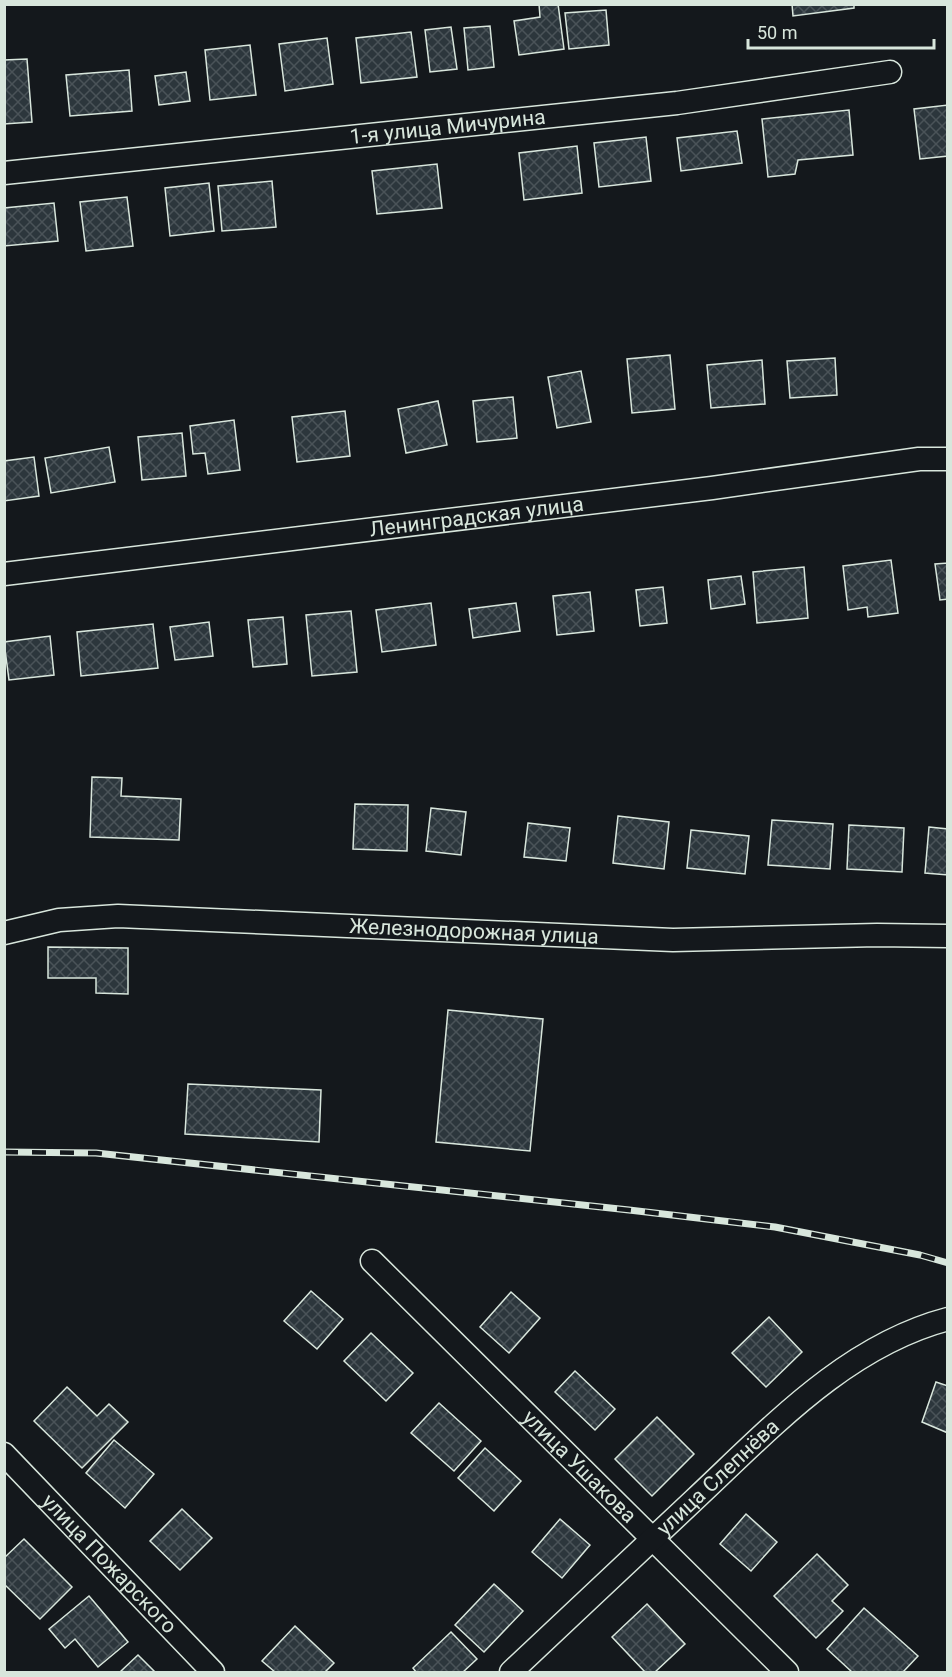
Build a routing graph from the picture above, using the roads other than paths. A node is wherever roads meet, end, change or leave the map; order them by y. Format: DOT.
graph roads {
  1 [pos="890,72"];
  2 [pos="4,173"];
  3 [pos="948,459"];
  4 [pos="4,574"];
  5 [pos="4,933"];
  6 [pos="948,936"];
  7 [pos="372,1261"];
  8 [pos="948,1319"];
  9 [pos="4,1454"];
  10 [pos="652,1539"];
  11 [pos="213,1672"];
  12 [pos="511,1672"];
  13 [pos="787,1672"];
  1 -- 2 [label="street, 1-я улица Мичурина"];
  3 -- 4 [label="street, Ленинградская улица"];
  5 -- 6 [label="street, Железнодорожная улица"];
  7 -- 10 [label="street, улица Ушакова"];
  8 -- 10 [label="street, улица Слепнёва"];
  9 -- 11 [label="street, улица Пожарского"];
  10 -- 12 [label="street, улица Слепнёва"];
  10 -- 13 [label="street, улица Ушакова"];
}
